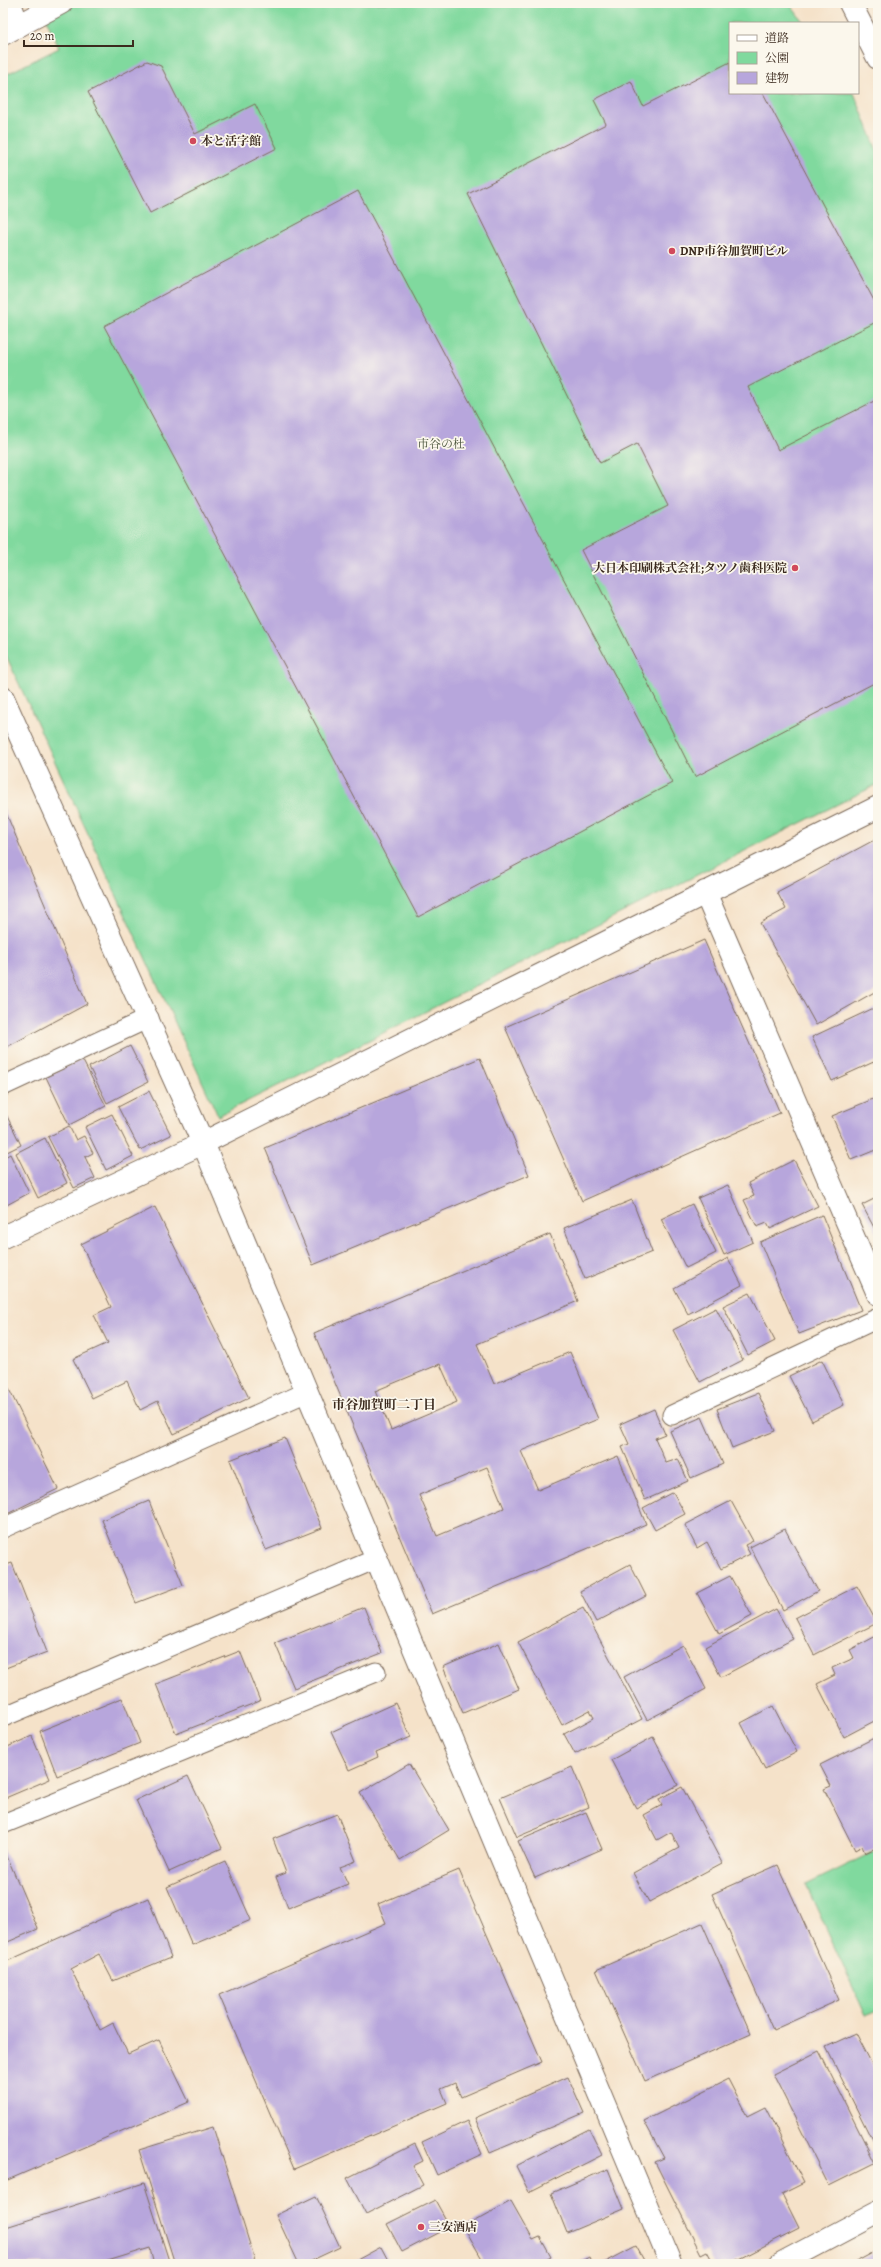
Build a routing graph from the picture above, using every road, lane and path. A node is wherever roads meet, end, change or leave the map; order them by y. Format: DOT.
graph roads {
  1 [pos="10,3"];
  2 [pos="61,3"];
  3 [pos="850,3"];
  4 [pos="11,30"];
  5 [pos="878,58"];
  6 [pos="3,698"];
  7 [pos="878,807"];
  8 [pos="705,892"];
  9 [pos="149,1018"];
  10 [pos="3,1086"];
  11 [pos="203,1143"];
  12 [pos="3,1237"];
  13 [pos="878,1294"];
  14 [pos="878,1318"];
  15 [pos="307,1392"];
  16 [pos="672,1415"];
  17 [pos="3,1528"];
  18 [pos="376,1559"];
  19 [pos="376,1672"];
  20 [pos="3,1717"];
  21 [pos="3,1824"];
  22 [pos="878,2212"];
  23 [pos="671,2264"];
  24 [pos="780,2264"];
  1 -- 4 [label="street"];
  2 -- 4 [label="street"];
  3 -- 5 [label="street"];
  6 -- 9 [label="street"];
  7 -- 8 [label="street"];
  8 -- 11 [label="street"];
  8 -- 13 [label="street"];
  9 -- 10 [label="lane"];
  9 -- 11 [label="street"];
  11 -- 12 [label="street"];
  11 -- 15 [label="street"];
  14 -- 16 [label="lane"];
  15 -- 17 [label="lane"];
  15 -- 18 [label="street"];
  18 -- 20 [label="lane"];
  18 -- 23 [label="street"];
  19 -- 21 [label="lane"];
  22 -- 24 [label="street"];
}
